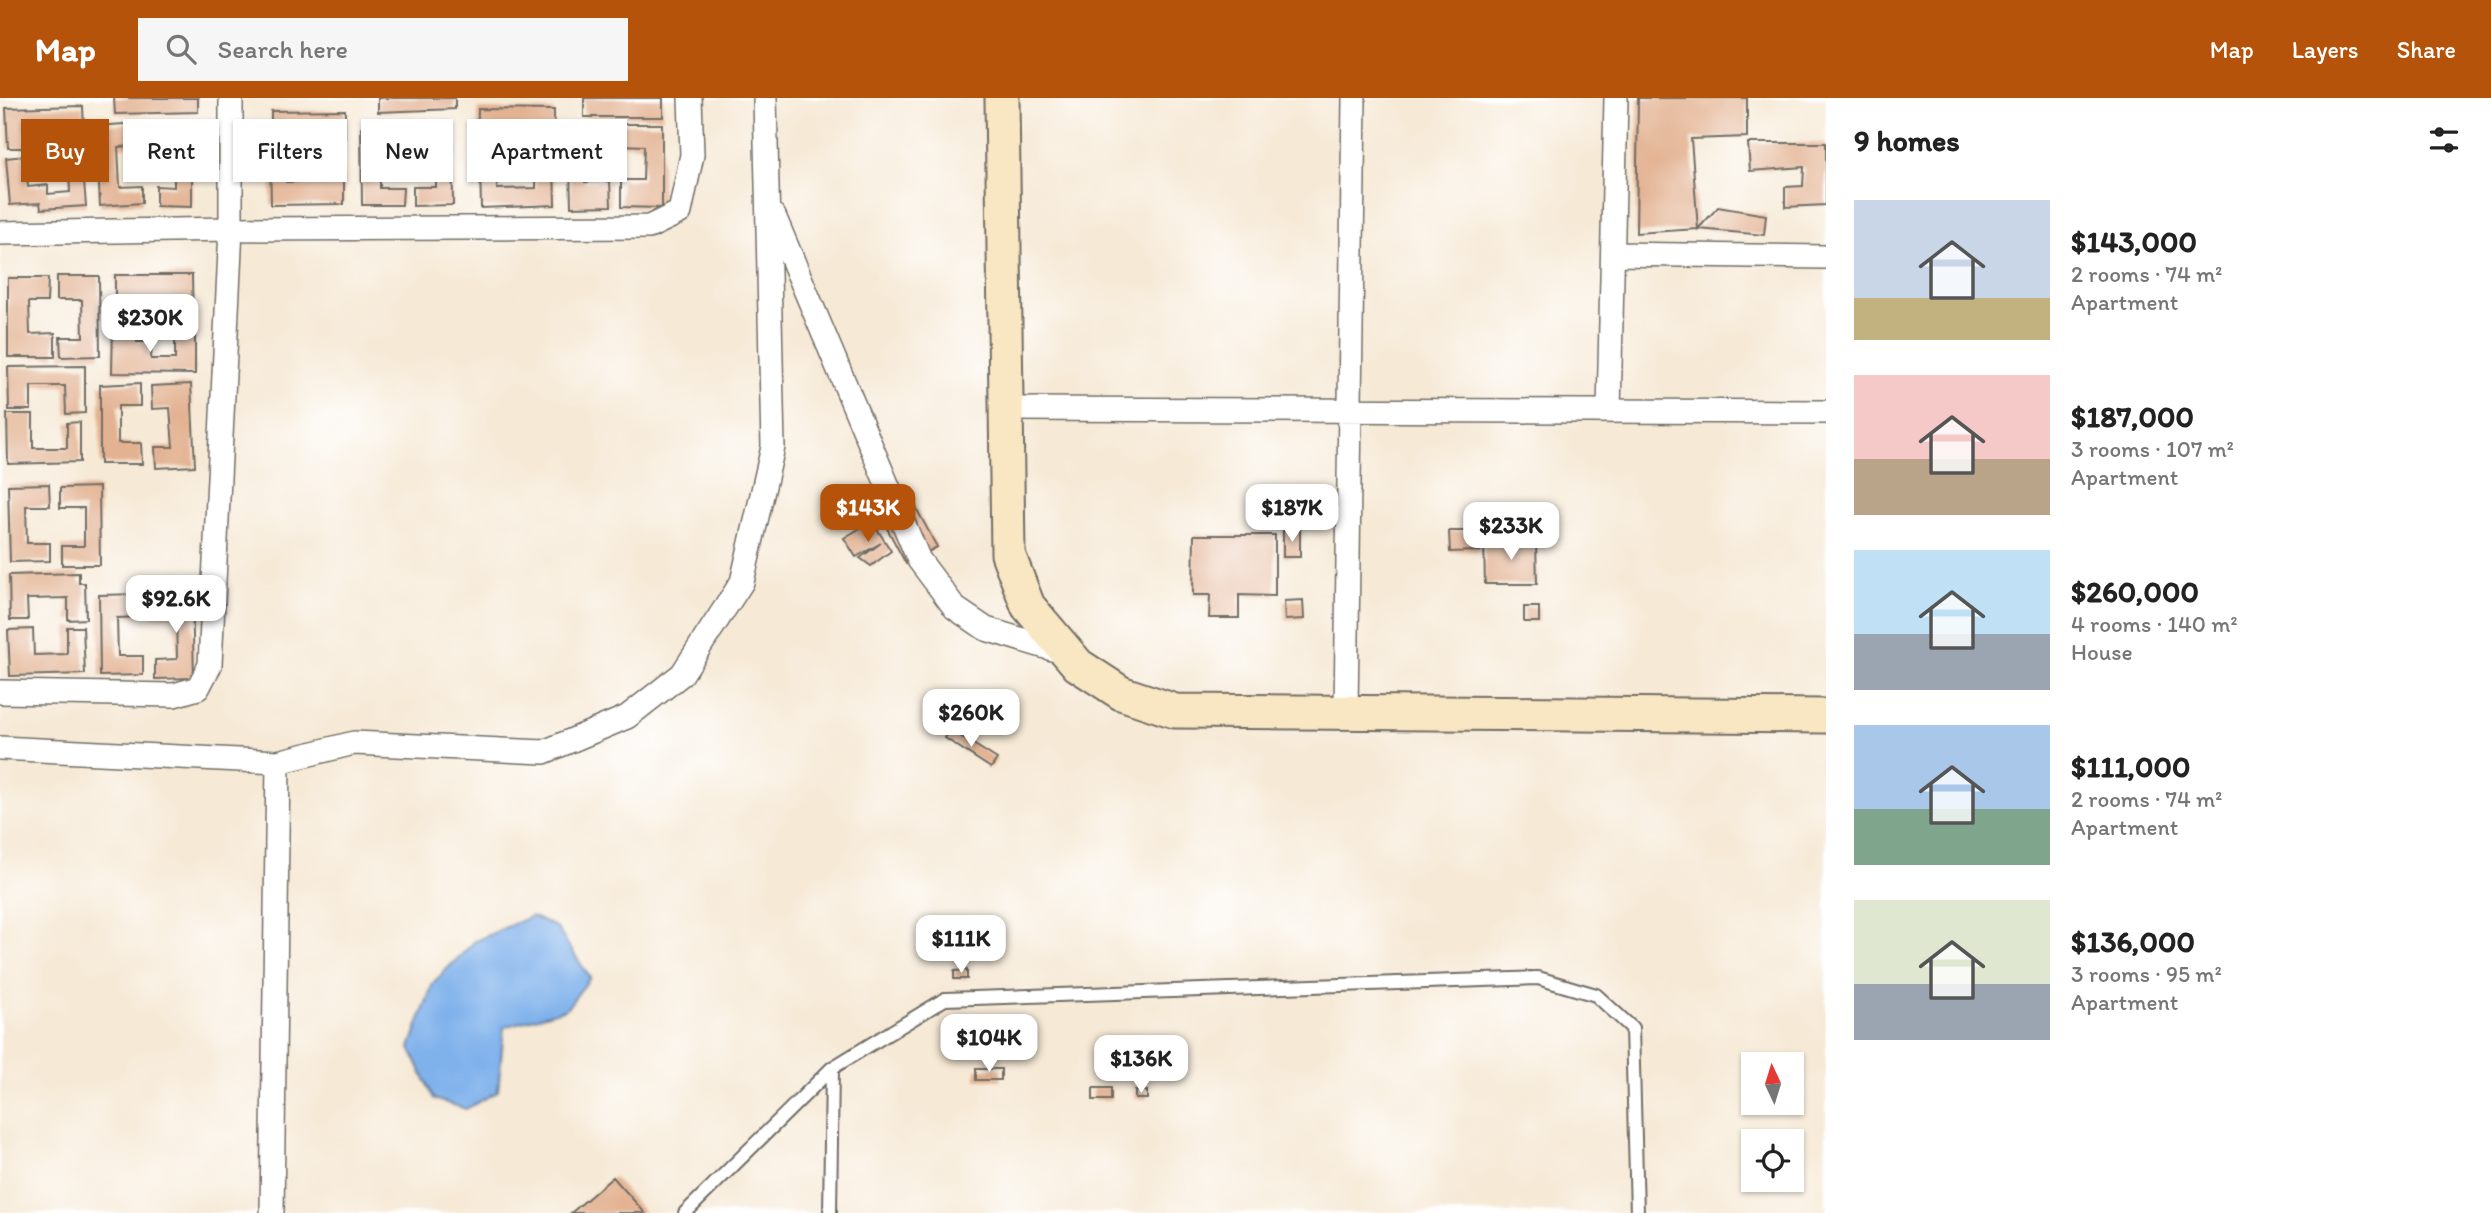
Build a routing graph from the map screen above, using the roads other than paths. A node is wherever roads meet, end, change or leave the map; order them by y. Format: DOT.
graph roads {
  1 [pos="231,98"];
  2 [pos="690,98"];
  3 [pos="765,98"];
  4 [pos="1002,98"];
  5 [pos="1354,98"];
  6 [pos="1616,98"];
  7 [pos="769,203"];
  8 [pos="231,229"];
  9 [pos="0,233"];
  10 [pos="1613,254"];
  11 [pos="1826,257"];
  12 [pos="1006,409"];
  13 [pos="1350,410"];
  14 [pos="1609,411"];
  15 [pos="1826,412"];
  16 [pos="1071,655"];
  17 [pos="0,692"];
  18 [pos="1346,712"];
  19 [pos="1826,716"];
  20 [pos="0,748"];
  21 [pos="278,762"];
  22 [pos="832,1068"];
  23 [pos="272,1213"];
  24 [pos="685,1213"];
  25 [pos="830,1213"];
  26 [pos="1637,1213"];
  1 -- 8 [label="street"];
  2 -- 8 [label="street"];
  3 -- 7 [label="street"];
  4 -- 12 [label="street"];
  5 -- 13 [label="street"];
  6 -- 10 [label="street"];
  7 -- 16 [label="street"];
  7 -- 21 [label="street"];
  8 -- 9 [label="street"];
  8 -- 17 [label="street"];
  10 -- 11 [label="street"];
  10 -- 14 [label="street"];
  12 -- 13 [label="street"];
  12 -- 16 [label="street"];
  13 -- 14 [label="street"];
  13 -- 18 [label="street"];
  14 -- 15 [label="street"];
  16 -- 18 [label="street"];
  18 -- 19 [label="street"];
  20 -- 21 [label="street"];
  21 -- 23 [label="street"];
  22 -- 24 [label="lane"];
  22 -- 25 [label="lane"];
  22 -- 26 [label="lane"];
}
